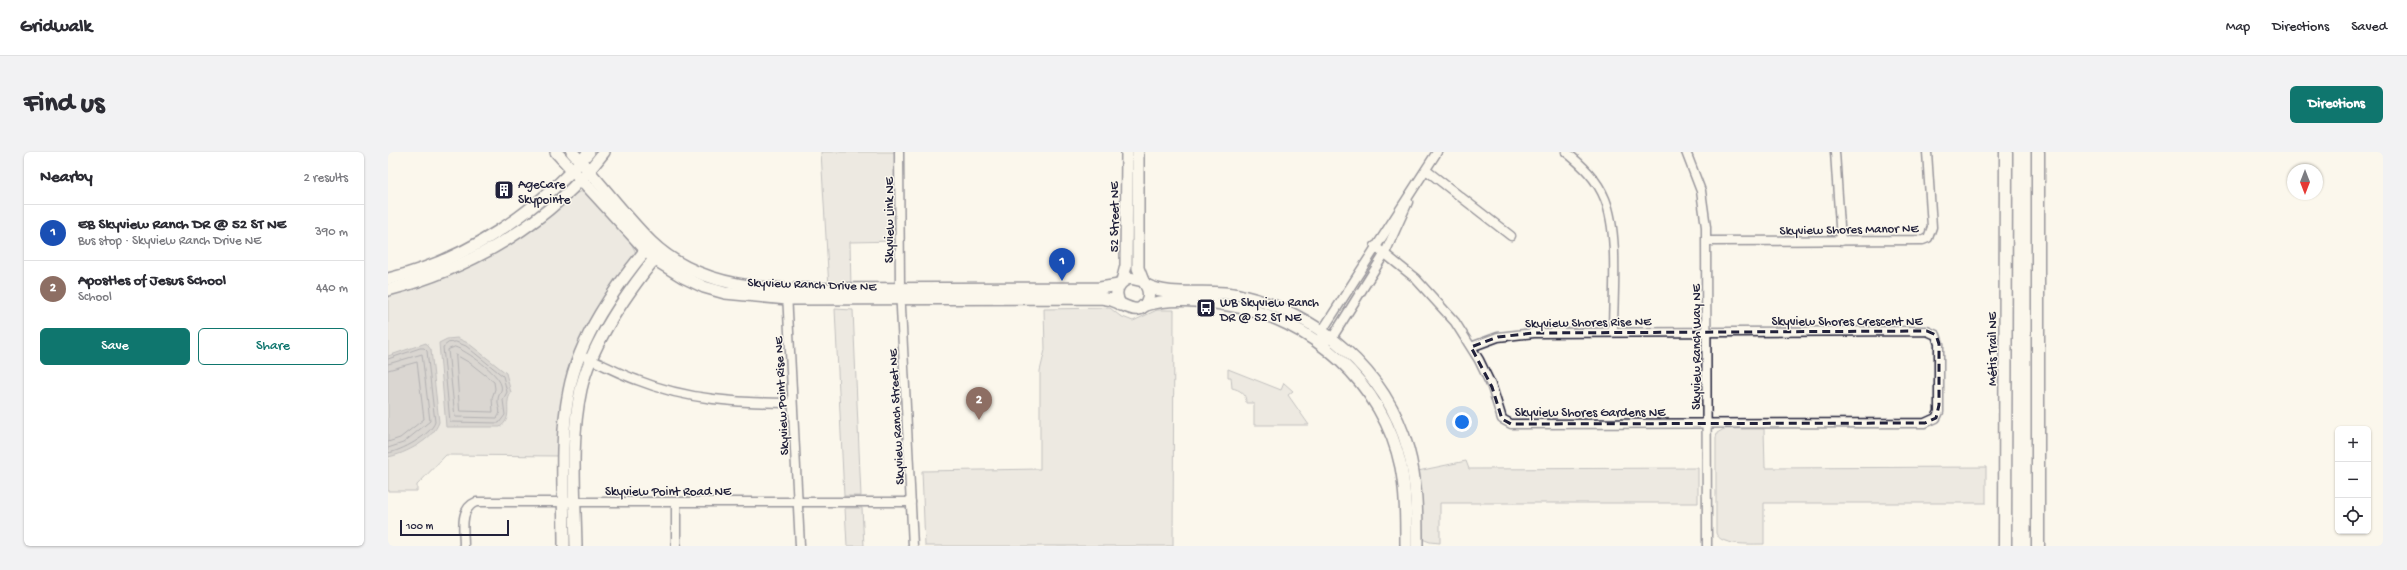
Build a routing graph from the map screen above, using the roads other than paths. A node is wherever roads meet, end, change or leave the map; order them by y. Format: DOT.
graph roads {
  1 [pos="556,152"];
  2 [pos="572,152"];
  3 [pos="589,152"];
  4 [pos="604,152"];
  5 [pos="899,152"];
  6 [pos="1127,152"];
  7 [pos="1138,152"];
  8 [pos="1437,152"];
  9 [pos="1566,152"];
  10 [pos="1686,152"];
  11 [pos="1835,152"];
  12 [pos="1927,152"];
  13 [pos="2000,152"];
  14 [pos="2006,152"];
  15 [pos="2038,152"];
  16 [pos="581,162"];
  17 [pos="588,170"];
  18 [pos="1426,170"];
  19 [pos="572,171"];
  20 [pos="580,179"];
  21 [pos="1409,198"];
  22 [pos="1511,236"];
  23 [pos="1707,241"];
  24 [pos="1841,241"];
  25 [pos="648,246"];
  26 [pos="1376,246"];
  27 [pos="1385,253"];
  28 [pos="658,254"];
  29 [pos="395,281"];
  30 [pos="1120,283"];
  31 [pos="1144,283"];
  32 [pos="900,288"];
  33 [pos="388,290"];
  34 [pos="2005,290"];
  35 [pos="787,294"];
  36 [pos="901,299"];
  37 [pos="1121,305"];
  38 [pos="1143,306"];
  39 [pos="1322,331"];
  40 [pos="1613,332"];
  41 [pos="1707,332"];
  42 [pos="1332,338"];
  43 [pos="1320,343"];
  44 [pos="1471,347"];
  45 [pos="580,356"];
  46 [pos="591,360"];
  47 [pos="792,403"];
  48 [pos="1707,423"];
  49 [pos="570,502"];
  50 [pos="676,502"];
  51 [pos="798,502"];
  52 [pos="911,502"];
  53 [pos="464,546"];
  54 [pos="564,546"];
  55 [pos="576,546"];
  56 [pos="676,546"];
  57 [pos="800,546"];
  58 [pos="913,546"];
  59 [pos="1406,546"];
  60 [pos="1417,546"];
  61 [pos="1707,546"];
  62 [pos="2005,546"];
  63 [pos="2038,546"];
  1 -- 19 [label="street, Skyview Ranch Drive NE"];
  2 -- 16 [label="street, Skyview Ranch Drive NE"];
  3 -- 16 [label="street"];
  4 -- 17 [label="street"];
  5 -- 32 [label="street, Skyview Link NE"];
  6 -- 30 [label="street, 52 Street NE"];
  7 -- 31 [label="street, 52 Street NE"];
  8 -- 18 [label="street"];
  9 -- 40 [label="street"];
  10 -- 23 [label="street, Skyview Ranch Way NE"];
  11 -- 24 [label="street"];
  12 -- 24 [label="street, Skyview Shores Manor NE"];
  13 -- 34 [label="main road"];
  14 -- 34 [label="main road, Métis Trail NE"];
  15 -- 63 [label="main road"];
  16 -- 17 [label="street, Skyview Ranch Drive NE"];
  16 -- 19 [label="street"];
  17 -- 20 [label="street"];
  17 -- 25 [label="street, Skyview Ranch Drive NE"];
  18 -- 21 [label="street"];
  18 -- 22 [label="street"];
  19 -- 20 [label="street, Skyview Ranch Drive NE"];
  19 -- 29 [label="street"];
  20 -- 25 [label="street, Skyview Ranch Drive NE"];
  20 -- 29 [label="street"];
  21 -- 26 [label="street"];
  21 -- 27 [label="street"];
  23 -- 24 [label="street, Skyview Shores Manor NE"];
  23 -- 41 [label="street, Skyview Ranch Way NE"];
  25 -- 28 [label="street, Skyview Ranch Drive NE"];
  25 -- 45 [label="street"];
  26 -- 27 [label="street, Skyview Shores Gardens NE"];
  26 -- 39 [label="street"];
  27 -- 42 [label="street"];
  27 -- 44 [label="street, Skyview Shores Gardens NE"];
  28 -- 35 [label="street, Skyview Ranch Drive NE"];
  28 -- 46 [label="street"];
  29 -- 33 [label="street"];
  30 -- 31 [label="street"];
  30 -- 32 [label="street, Skyview Ranch Drive NE"];
  30 -- 37 [label="street"];
  31 -- 38 [label="street"];
  31 -- 39 [label="street"];
  32 -- 35 [label="street, Skyview Ranch Drive NE"];
  32 -- 36 [label="street, Skyview Ranch Street NE"];
  34 -- 62 [label="main road, Métis Trail NE"];
  35 -- 36 [label="street, Skyview Ranch Drive NE"];
  35 -- 47 [label="street, Skyview Point Rise NE"];
  36 -- 37 [label="street, Skyview Ranch Drive NE"];
  36 -- 52 [label="street, Skyview Ranch Street NE"];
  37 -- 38 [label="street"];
  38 -- 43 [label="street"];
  39 -- 42 [label="street"];
  39 -- 43 [label="street"];
  40 -- 41 [label="street, Skyview Shores Rise NE"];
  40 -- 44 [label="street, Skyview Shores Rise NE"];
  41 -- 48 [label="street, Skyview Ranch Way NE"];
  41 -- 48 [label="street, Skyview Shores Crescent NE"];
  42 -- 43 [label="street"];
  42 -- 60 [label="street"];
  43 -- 59 [label="street"];
  44 -- 48 [label="street, Skyview Shores Gardens NE"];
  45 -- 46 [label="street"];
  45 -- 49 [label="street"];
  46 -- 47 [label="street"];
  46 -- 49 [label="street"];
  47 -- 51 [label="street, Skyview Point Rise NE"];
  48 -- 61 [label="street, Skyview Ranch Way NE"];
  49 -- 50 [label="street, Skyview Point Road NE"];
  49 -- 53 [label="street, Skyview Point Road NE"];
  49 -- 54 [label="street"];
  49 -- 55 [label="street"];
  50 -- 51 [label="street, Skyview Point Road NE"];
  50 -- 56 [label="street"];
  51 -- 52 [label="street, Skyview Point Road NE"];
  51 -- 57 [label="street, Skyview Point Rise NE"];
  52 -- 58 [label="street, Skyview Ranch Street NE"];
}
